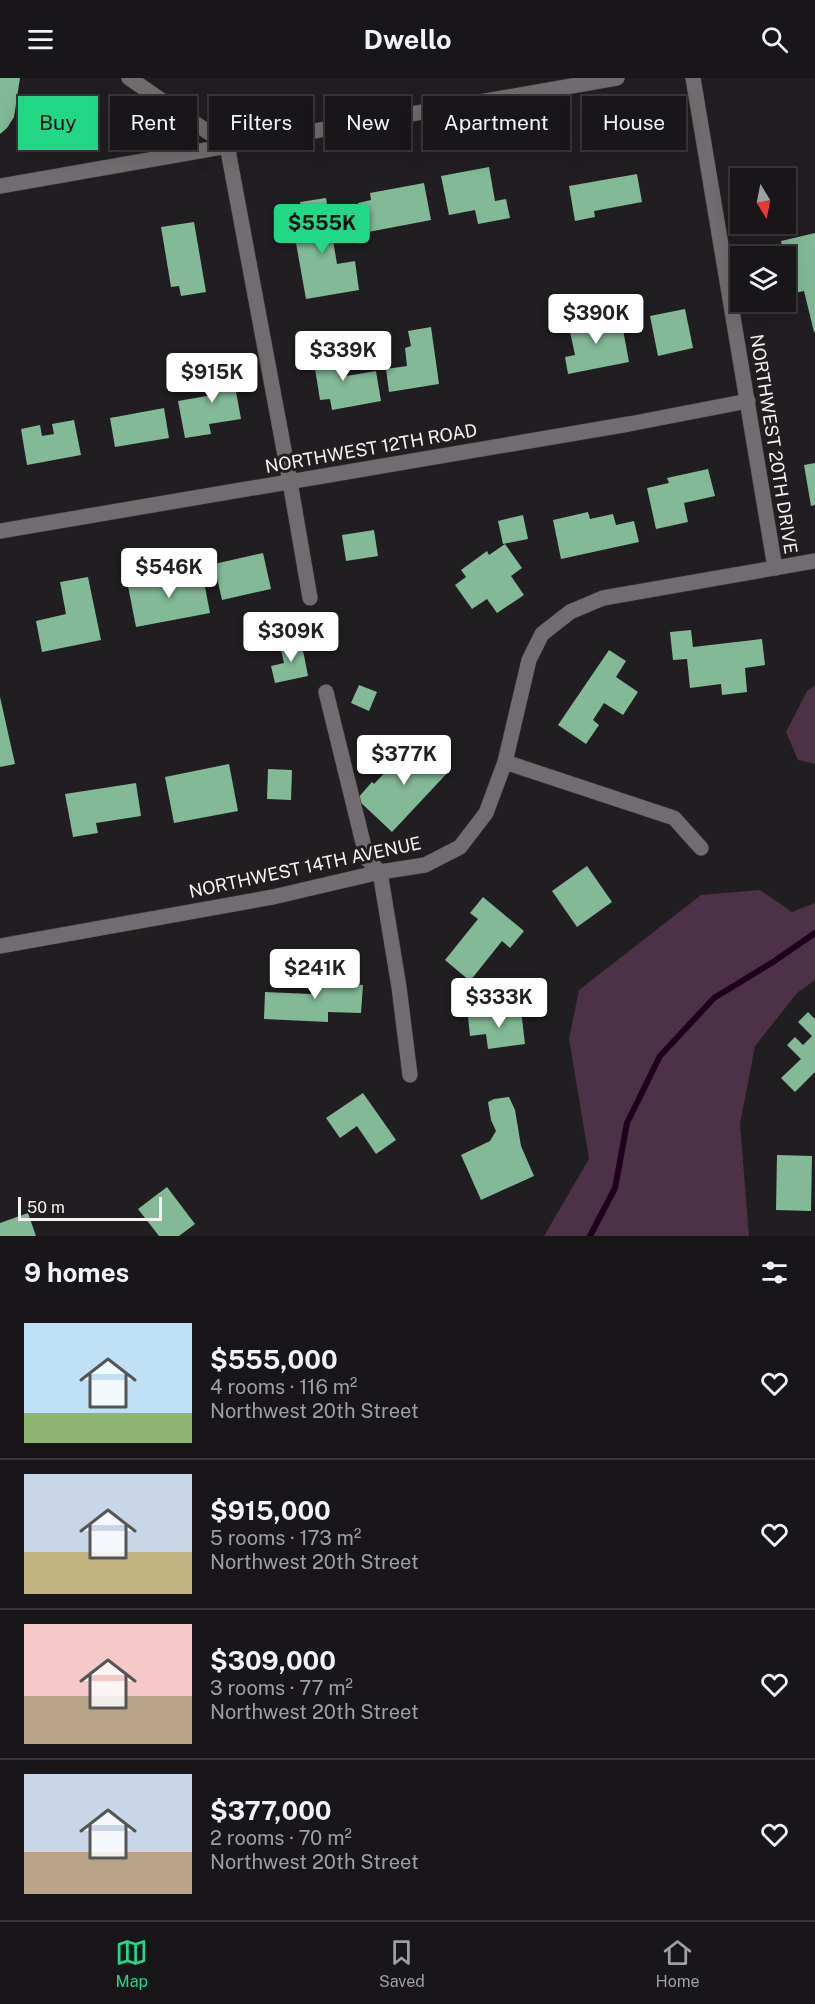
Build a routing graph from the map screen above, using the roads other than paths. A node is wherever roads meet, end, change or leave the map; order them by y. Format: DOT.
graph roads {
  1 [pos="129,78"];
  2 [pos="617,78"];
  3 [pos="693,78"];
  4 [pos="313,130"];
  5 [pos="209,133"];
  6 [pos="209,148"];
  7 [pos="228,150"];
  8 [pos="0,186"];
  9 [pos="748,401"];
  10 [pos="290,482"];
  11 [pos="0,531"];
  12 [pos="815,561"];
  13 [pos="775,568"];
  14 [pos="310,598"];
  15 [pos="326,692"];
  16 [pos="506,762"];
  17 [pos="701,848"];
  18 [pos="380,872"];
  19 [pos="0,946"];
  20 [pos="410,1075"];
  1 -- 5 [label="street"];
  2 -- 4 [label="street"];
  3 -- 9 [label="street, NORTHWEST 20TH DRIVE"];
  6 -- 8 [label="street"];
  7 -- 10 [label="street"];
  9 -- 10 [label="street, NORTHWEST 12TH ROAD"];
  9 -- 13 [label="street, NORTHWEST 20TH DRIVE"];
  10 -- 11 [label="street, NORTHWEST 12TH ROAD"];
  10 -- 14 [label="street"];
  12 -- 13 [label="street, NORTHWEST 14TH AVENUE"];
  13 -- 16 [label="street, NORTHWEST 14TH AVENUE"];
  15 -- 18 [label="street"];
  16 -- 17 [label="street"];
  16 -- 18 [label="street, NORTHWEST 14TH AVENUE"];
  18 -- 19 [label="street, NORTHWEST 14TH AVENUE"];
  18 -- 20 [label="street"];
}
